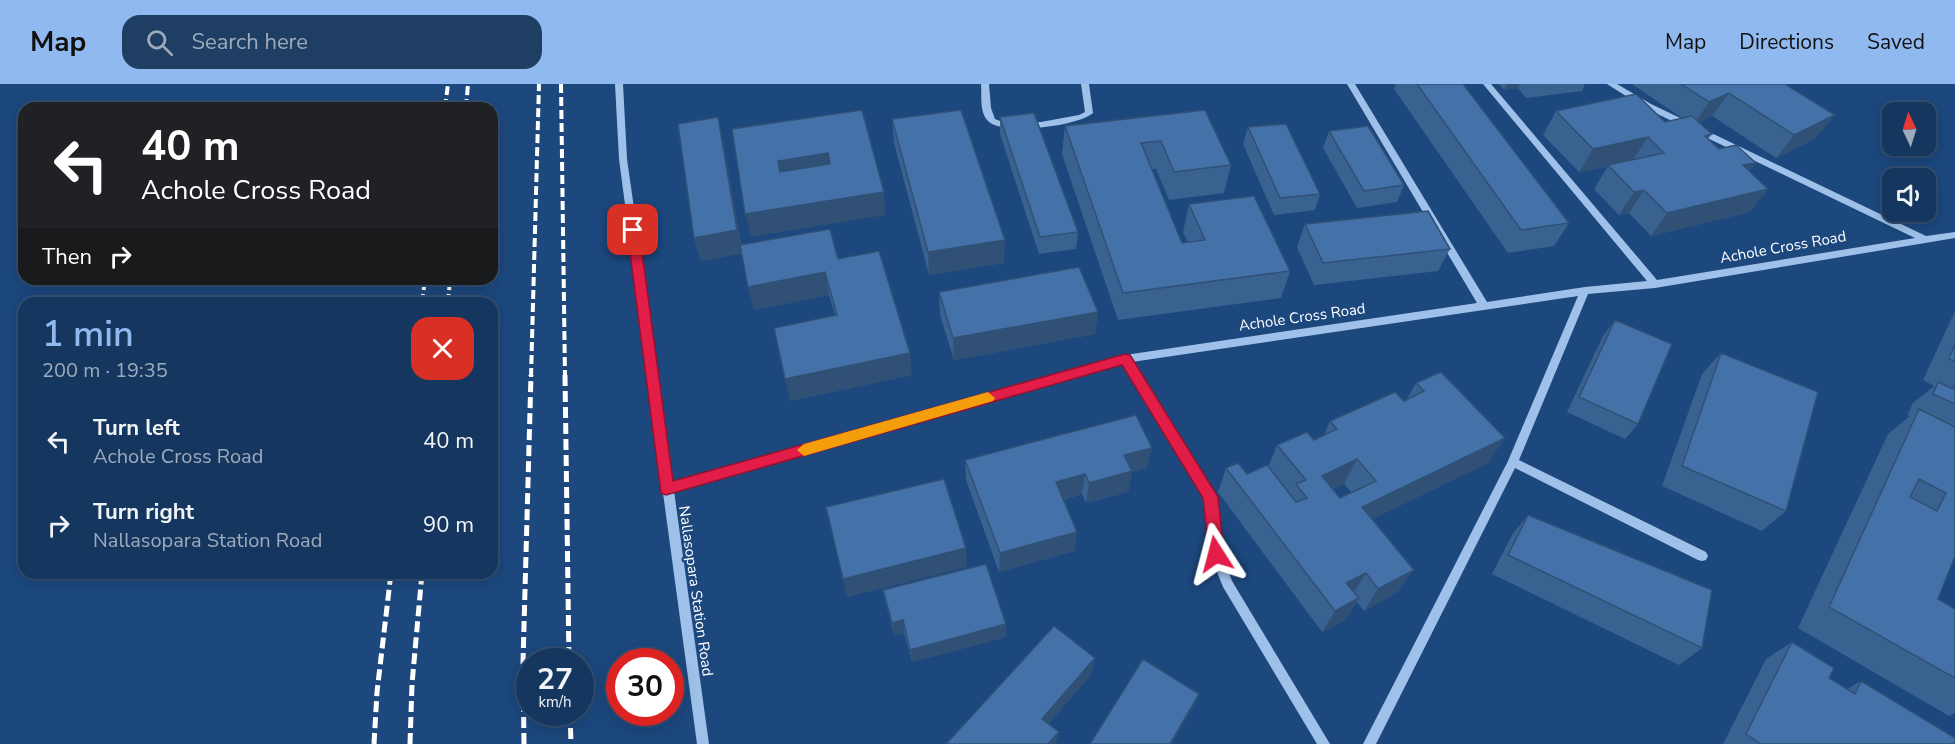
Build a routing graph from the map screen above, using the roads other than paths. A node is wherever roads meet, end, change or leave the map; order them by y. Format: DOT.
graph roads {
  1 [pos="619,84"];
  2 [pos="985,84"];
  3 [pos="1085,84"];
  4 [pos="1351,84"];
  5 [pos="1487,84"];
  6 [pos="1611,84"];
  7 [pos="1955,235"];
  8 [pos="1922,238"];
  9 [pos="1655,284"];
  10 [pos="1585,291"];
  11 [pos="1484,306"];
  12 [pos="1125,359"];
  13 [pos="1513,462"];
  14 [pos="666,489"];
  15 [pos="1702,556"];
  16 [pos="703,744"];
  17 [pos="1324,744"];
  18 [pos="1369,744"];
  1 -- 14 [label="street, Nallasopara Station Road"];
  2 -- 3 [label="street"];
  4 -- 11 [label="street"];
  5 -- 9 [label="street"];
  6 -- 8 [label="street"];
  7 -- 8 [label="street, Achole Cross Road"];
  8 -- 9 [label="street, Achole Cross Road"];
  9 -- 10 [label="street, Achole Cross Road"];
  10 -- 11 [label="street, Achole Cross Road"];
  10 -- 13 [label="street"];
  11 -- 12 [label="street, Achole Cross Road"];
  12 -- 14 [label="street, Achole Cross Road"];
  12 -- 17 [label="street"];
  13 -- 15 [label="street"];
  13 -- 18 [label="street"];
  14 -- 16 [label="street, Nallasopara Station Road"];
}
